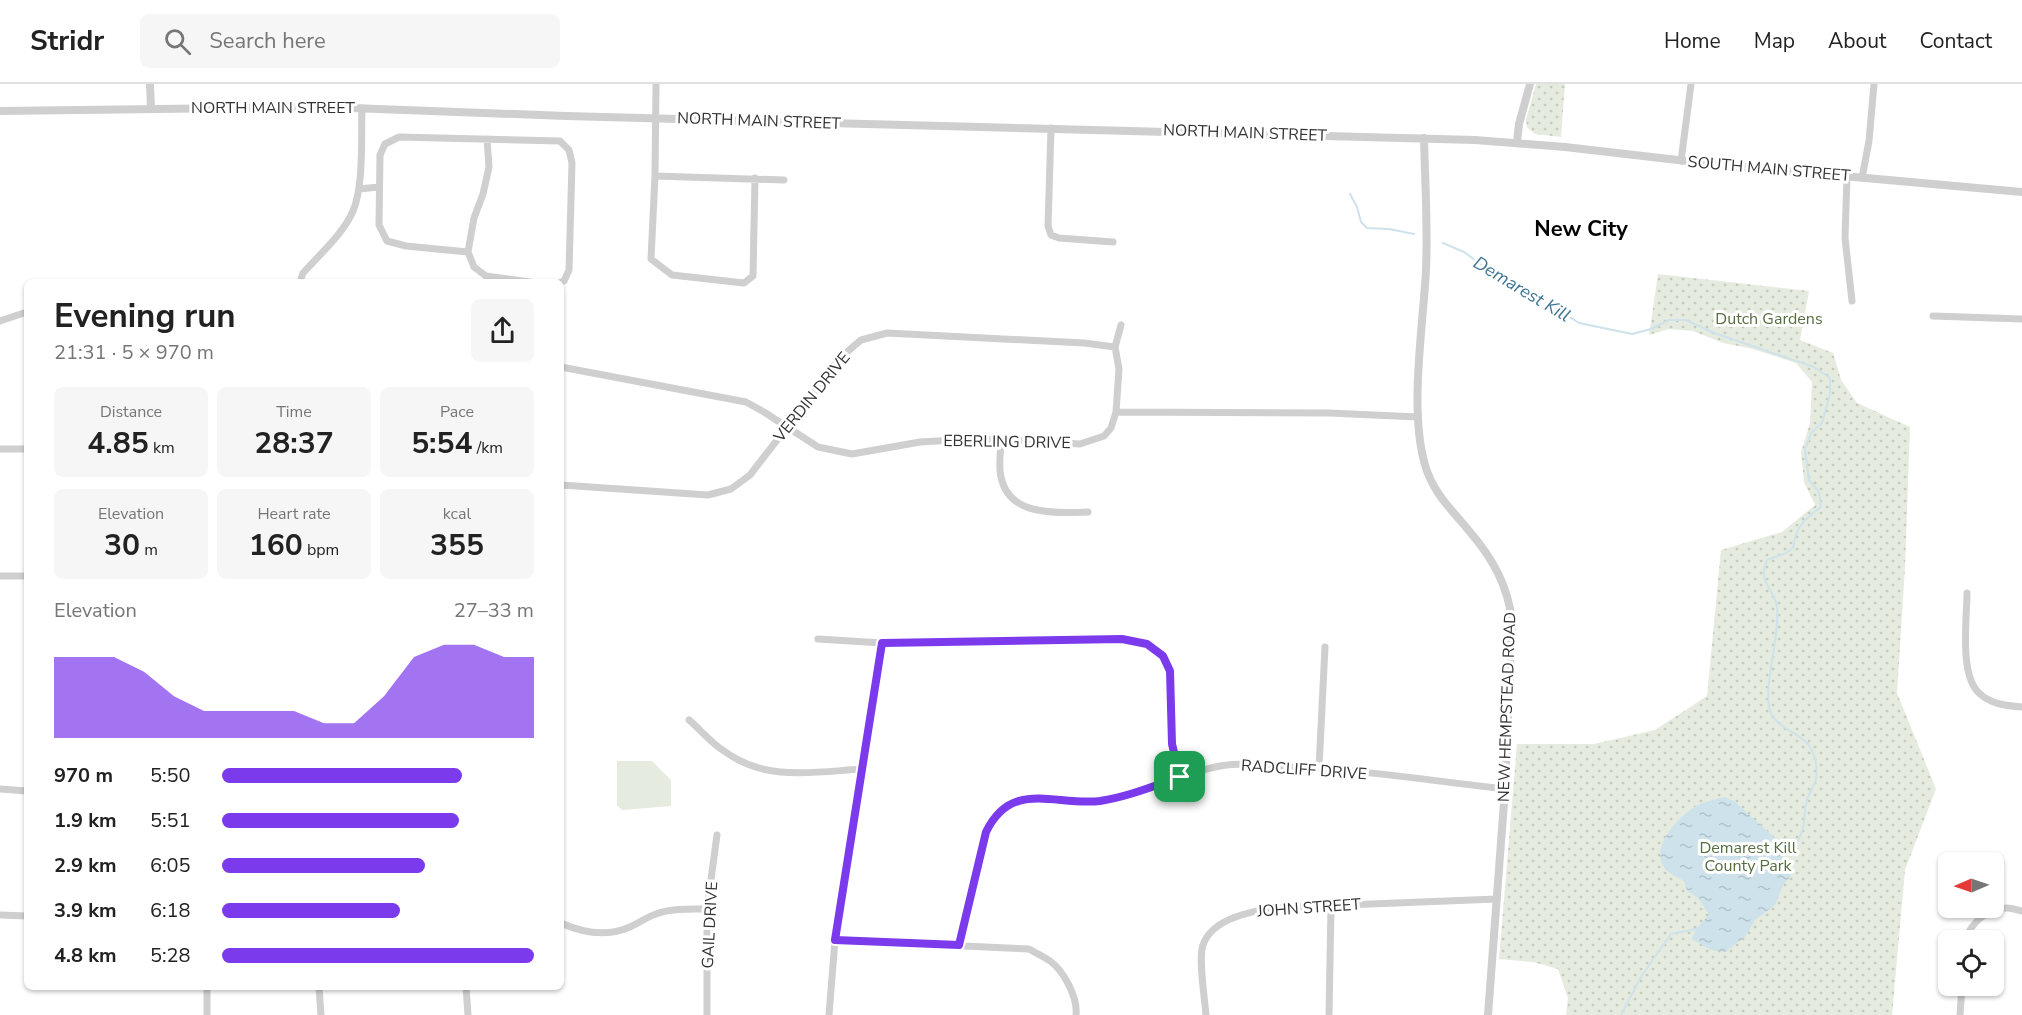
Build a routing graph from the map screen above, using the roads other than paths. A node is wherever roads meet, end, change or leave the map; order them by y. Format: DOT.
graph roads {
  1 [pos="150,84"];
  2 [pos="656,84"];
  3 [pos="1530,84"];
  4 [pos="1691,84"];
  5 [pos="1875,84"];
  6 [pos="151,108"];
  7 [pos="362,108"];
  8 [pos="0,111"];
  9 [pos="655,118"];
  10 [pos="1052,128"];
  11 [pos="1424,138"];
  12 [pos="488,139"];
  13 [pos="1517,142"];
  14 [pos="1681,161"];
  15 [pos="655,176"];
  16 [pos="1847,177"];
  17 [pos="755,178"];
  18 [pos="1862,178"];
  19 [pos="784,180"];
  20 [pos="379,187"];
  21 [pos="359,189"];
  22 [pos="2022,192"];
  23 [pos="1113,242"];
  24 [pos="468,252"];
  25 [pos="301,279"];
  26 [pos="508,279"];
  27 [pos="564,281"];
  28 [pos="1852,301"];
  29 [pos="24,313"];
  30 [pos="1933,316"];
  31 [pos="2022,319"];
  32 [pos="0,321"];
  33 [pos="1121,325"];
  34 [pos="1115,347"];
  35 [pos="564,368"];
  36 [pos="1116,412"];
  37 [pos="1418,417"];
  38 [pos="788,426"];
  39 [pos="1001,439"];
  40 [pos="0,449"];
  41 [pos="24,449"];
  42 [pos="564,485"];
  43 [pos="1088,512"];
  44 [pos="0,576"];
  45 [pos="24,576"];
  46 [pos="1967,593"];
  47 [pos="818,639"];
  48 [pos="882,643"];
  49 [pos="1325,647"];
  50 [pos="2022,707"];
  51 [pos="689,720"];
  52 [pos="1319,768"];
  53 [pos="862,769"];
  54 [pos="1180,777"];
  55 [pos="0,789"];
  56 [pos="1505,789"];
  57 [pos="24,790"];
  58 [pos="717,835"];
  59 [pos="1497,899"];
  60 [pos="1331,906"];
  61 [pos="708,909"];
  62 [pos="2022,911"];
  63 [pos="0,915"];
  64 [pos="24,916"];
  65 [pos="564,924"];
  66 [pos="1970,930"];
  67 [pos="835,940"];
  68 [pos="959,945"];
  69 [pos="207,990"];
  70 [pos="320,990"];
  71 [pos="466,990"];
  72 [pos="1961,996"];
  73 [pos="207,1015"];
  74 [pos="321,1015"];
  75 [pos="468,1015"];
  76 [pos="707,1015"];
  77 [pos="829,1015"];
  78 [pos="1076,1015"];
  79 [pos="1206,1015"];
  80 [pos="1329,1015"];
  81 [pos="1488,1015"];
  82 [pos="1960,1015"];
  1 -- 6 [label="street"];
  2 -- 9 [label="street"];
  3 -- 13 [label="street"];
  4 -- 14 [label="street"];
  5 -- 18 [label="street"];
  6 -- 7 [label="street, NORTH MAIN STREET"];
  6 -- 8 [label="street, NORTH MAIN STREET"];
  7 -- 9 [label="street, NORTH MAIN STREET"];
  7 -- 21 [label="street"];
  9 -- 10 [label="street, NORTH MAIN STREET"];
  9 -- 15 [label="street"];
  10 -- 11 [label="street, NORTH MAIN STREET"];
  10 -- 23 [label="street"];
  11 -- 13 [label="street, NORTH MAIN STREET"];
  11 -- 37 [label="street, NEW HEMPSTEAD ROAD"];
  12 -- 20 [label="street"];
  12 -- 24 [label="street"];
  12 -- 27 [label="street"];
  13 -- 14 [label="street, SOUTH MAIN STREET"];
  14 -- 16 [label="street, SOUTH MAIN STREET"];
  15 -- 17 [label="street"];
  15 -- 17 [label="street"];
  16 -- 18 [label="street, SOUTH MAIN STREET"];
  16 -- 28 [label="street"];
  17 -- 19 [label="street"];
  18 -- 22 [label="street, SOUTH MAIN STREET"];
  20 -- 21 [label="street"];
  20 -- 24 [label="street"];
  21 -- 25 [label="street"];
  24 -- 26 [label="street"];
  29 -- 32 [label="street"];
  30 -- 31 [label="street"];
  33 -- 34 [label="street"];
  34 -- 36 [label="street"];
  34 -- 38 [label="street, VERDIN DRIVE"];
  35 -- 38 [label="street, EBERLING DRIVE"];
  36 -- 37 [label="street"];
  36 -- 39 [label="street, EBERLING DRIVE"];
  37 -- 56 [label="street, NEW HEMPSTEAD ROAD"];
  38 -- 39 [label="street, EBERLING DRIVE"];
  38 -- 42 [label="street, VERDIN DRIVE"];
  39 -- 43 [label="street"];
  40 -- 41 [label="street"];
  44 -- 45 [label="street"];
  46 -- 50 [label="street"];
  47 -- 48 [label="street"];
  48 -- 53 [label="street"];
  48 -- 54 [label="street"];
  49 -- 52 [label="street"];
  51 -- 53 [label="street"];
  52 -- 54 [label="street, RADCLIFF DRIVE"];
  52 -- 56 [label="street, RADCLIFF DRIVE"];
  53 -- 67 [label="street"];
  54 -- 68 [label="street, RADCLIFF DRIVE"];
  55 -- 57 [label="street"];
  56 -- 59 [label="street, NEW HEMPSTEAD ROAD"];
  58 -- 61 [label="street, GAIL DRIVE"];
  59 -- 60 [label="street, JOHN STREET"];
  59 -- 81 [label="street, NEW HEMPSTEAD ROAD"];
  60 -- 79 [label="street, JOHN STREET"];
  60 -- 80 [label="street"];
  61 -- 65 [label="street"];
  61 -- 76 [label="street, GAIL DRIVE"];
  62 -- 66 [label="street"];
  63 -- 64 [label="street"];
  67 -- 68 [label="street"];
  67 -- 77 [label="street"];
  68 -- 78 [label="street"];
  69 -- 73 [label="street"];
  70 -- 74 [label="street"];
  71 -- 75 [label="street"];
  72 -- 82 [label="street"];
}
